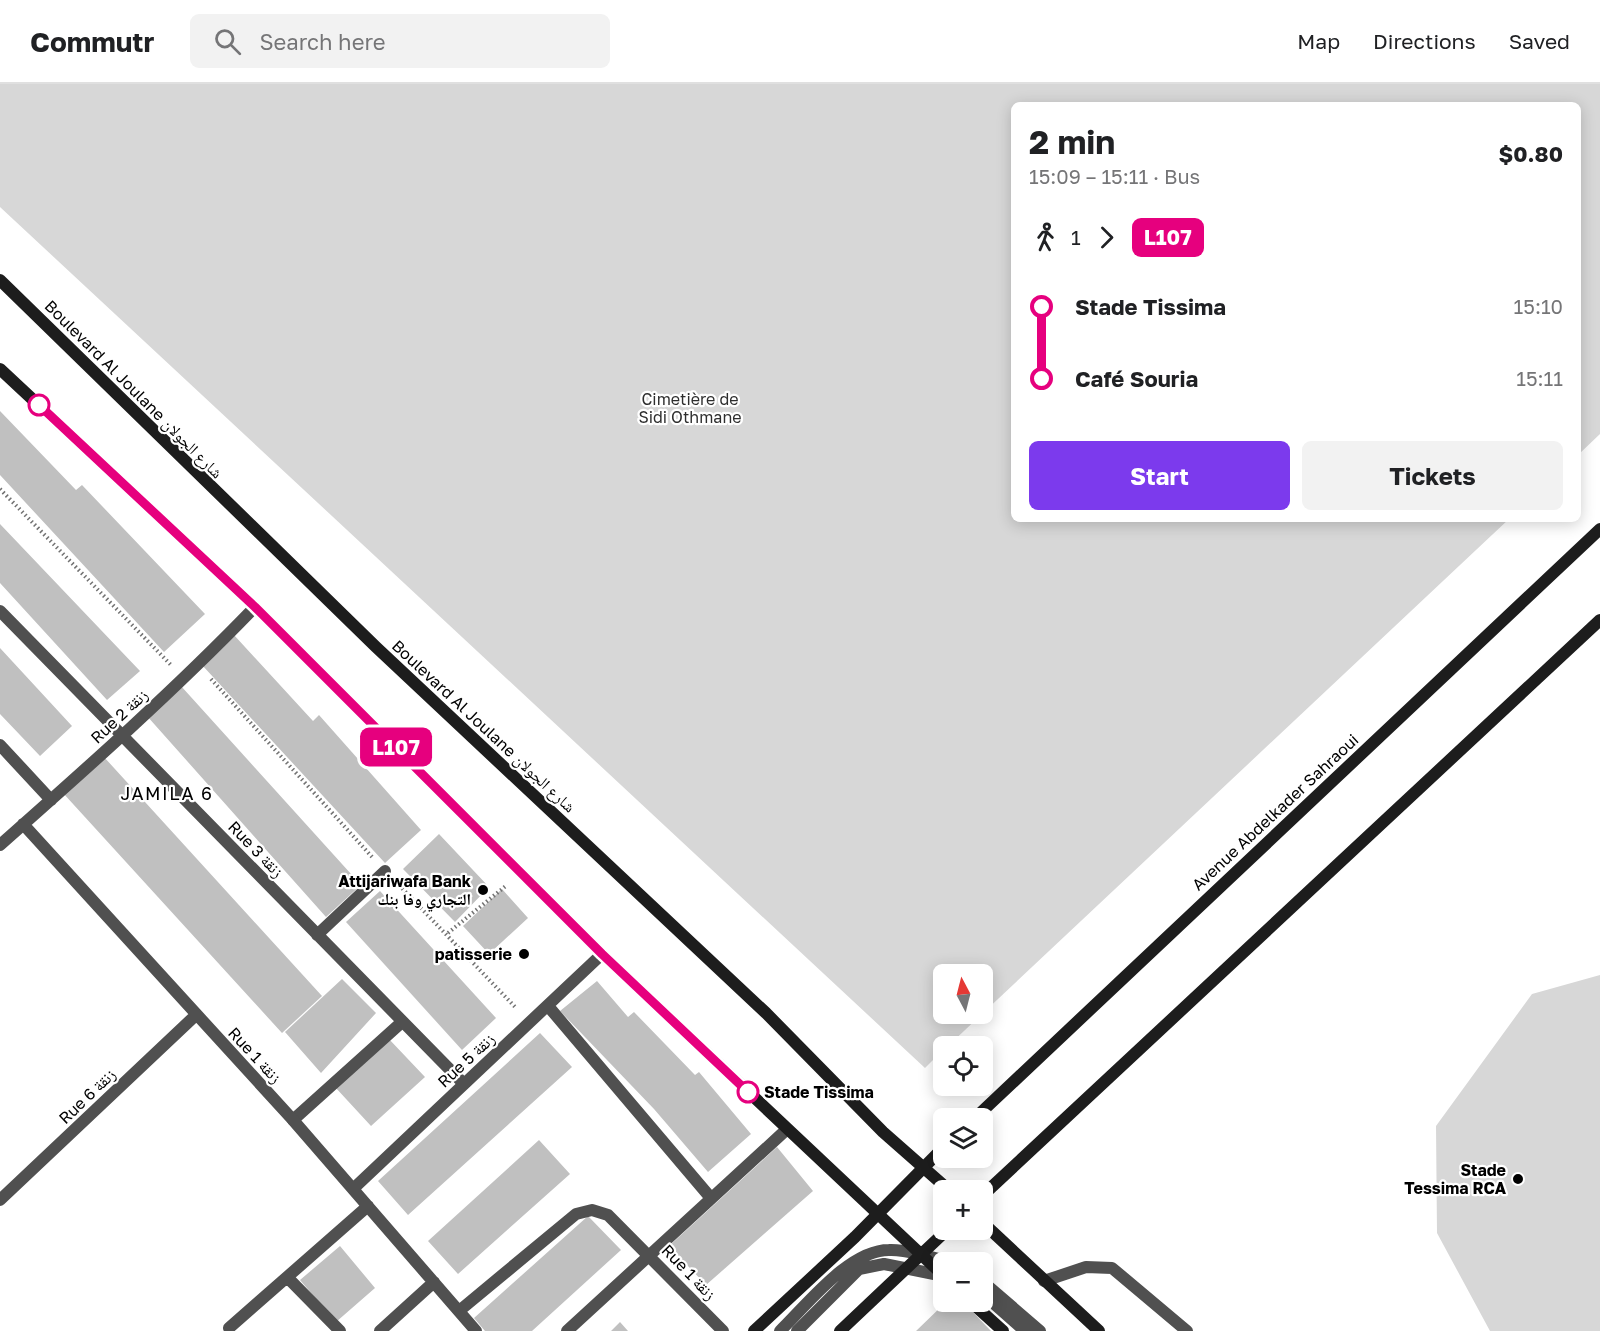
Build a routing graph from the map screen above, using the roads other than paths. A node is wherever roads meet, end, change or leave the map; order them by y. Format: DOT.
graph roads {
  1 [pos="0,280"];
  2 [pos="0,369"];
  3 [pos="1600,529"];
  4 [pos="255,607"];
  5 [pos="0,611"];
  6 [pos="1600,620"];
  7 [pos="124,735"];
  8 [pos="0,746"];
  9 [pos="51,800"];
  10 [pos="23,824"];
  11 [pos="0,845"];
  12 [pos="385,871"];
  13 [pos="317,935"];
  14 [pos="602,954"];
  15 [pos="548,1006"];
  16 [pos="196,1015"];
  17 [pos="402,1022"];
  18 [pos="464,1084"];
  19 [pos="986,1108"];
  20 [pos="293,1120"];
  21 [pos="786,1130"];
  22 [pos="933,1157"];
  23 [pos="923,1166"];
  24 [pos="938,1180"];
  25 [pos="993,1186"];
  26 [pos="353,1189"];
  27 [pos="710,1197"];
  28 [pos="0,1200"];
  29 [pos="368,1206"];
  30 [pos="876,1215"];
  31 [pos="993,1232"];
  32 [pos="937,1240"];
  33 [pos="649,1255"];
  34 [pos="920,1257"];
  35 [pos="933,1257"];
  36 [pos="910,1267"];
  37 [pos="933,1267"];
  38 [pos="933,1273"];
  39 [pos="287,1277"];
  40 [pos="1044,1281"];
  41 [pos="434,1282"];
  42 [pos="993,1290"];
  43 [pos="993,1303"];
  44 [pos="459,1311"];
  45 [pos="982,1312"];
  46 [pos="229,1328"];
  47 [pos="340,1331"];
  48 [pos="380,1331"];
  49 [pos="477,1331"];
  50 [pos="567,1331"];
  51 [pos="723,1331"];
  52 [pos="754,1331"];
  53 [pos="780,1331"];
  54 [pos="797,1331"];
  55 [pos="840,1331"];
  56 [pos="1003,1331"];
  57 [pos="1025,1331"];
  58 [pos="1040,1331"];
  59 [pos="1099,1331"];
  60 [pos="1187,1331"];
  1 -- 23 [label="main road, Boulevard Al Joulane شارع الجولان"];
  2 -- 4 [label="main road"];
  3 -- 19 [label="main road, Avenue Abdelkader Sahraoui"];
  4 -- 7 [label="street, Rue 2 زنقة"];
  4 -- 14 [label="main road"];
  5 -- 7 [label="street, Rue 3 زنقة"];
  6 -- 25 [label="main road"];
  7 -- 9 [label="street, Rue 2 زنقة"];
  7 -- 13 [label="street, Rue 3 زنقة"];
  8 -- 9 [label="street"];
  9 -- 10 [label="street, Rue 2 زنقة"];
  10 -- 11 [label="street, Rue 2 زنقة"];
  10 -- 16 [label="street, Rue 1 زنقة"];
  12 -- 13 [label="street"];
  13 -- 17 [label="street, Rue 3 زنقة"];
  14 -- 15 [label="street, Rue 5 زنقة"];
  14 -- 21 [label="main road"];
  15 -- 18 [label="street, Rue 5 زنقة"];
  15 -- 27 [label="street"];
  16 -- 20 [label="street, Rue 1 زنقة"];
  16 -- 28 [label="street, Rue 6 زنقة"];
  17 -- 18 [label="street, Rue 3 زنقة"];
  17 -- 20 [label="street"];
  18 -- 26 [label="street, Rue 5 زنقة"];
  20 -- 26 [label="street, Rue 1 زنقة"];
  21 -- 27 [label="street"];
  21 -- 30 [label="main road"];
  22 -- 23 [label="main road"];
  23 -- 24 [label="main road, Boulevard Al Joulane شارع الجولان"];
  23 -- 30 [label="main road"];
  26 -- 29 [label="street, Rue 1 زنقة"];
  27 -- 33 [label="street"];
  29 -- 39 [label="street"];
  29 -- 41 [label="street, Rue 1 زنقة"];
  30 -- 34 [label="main road"];
  30 -- 52 [label="main road"];
  31 -- 40 [label="main road"];
  32 -- 34 [label="main road"];
  33 -- 44 [label="street, Rue 1 زنقة"];
  33 -- 50 [label="street"];
  33 -- 51 [label="street, Rue 1 زنقة"];
  34 -- 35 [label="street"];
  34 -- 36 [label="main road"];
  34 -- 37 [label="main road"];
  34 -- 53 [label="street"];
  36 -- 38 [label="street"];
  36 -- 54 [label="street"];
  36 -- 55 [label="main road"];
  39 -- 46 [label="street"];
  39 -- 47 [label="street"];
  40 -- 59 [label="main road"];
  40 -- 60 [label="street"];
  41 -- 44 [label="street, Rue 1 زنقة"];
  41 -- 48 [label="street"];
  42 -- 58 [label="street"];
  43 -- 57 [label="street"];
  44 -- 49 [label="street, Rue 1 زنقة"];
  45 -- 56 [label="main road"];
}
